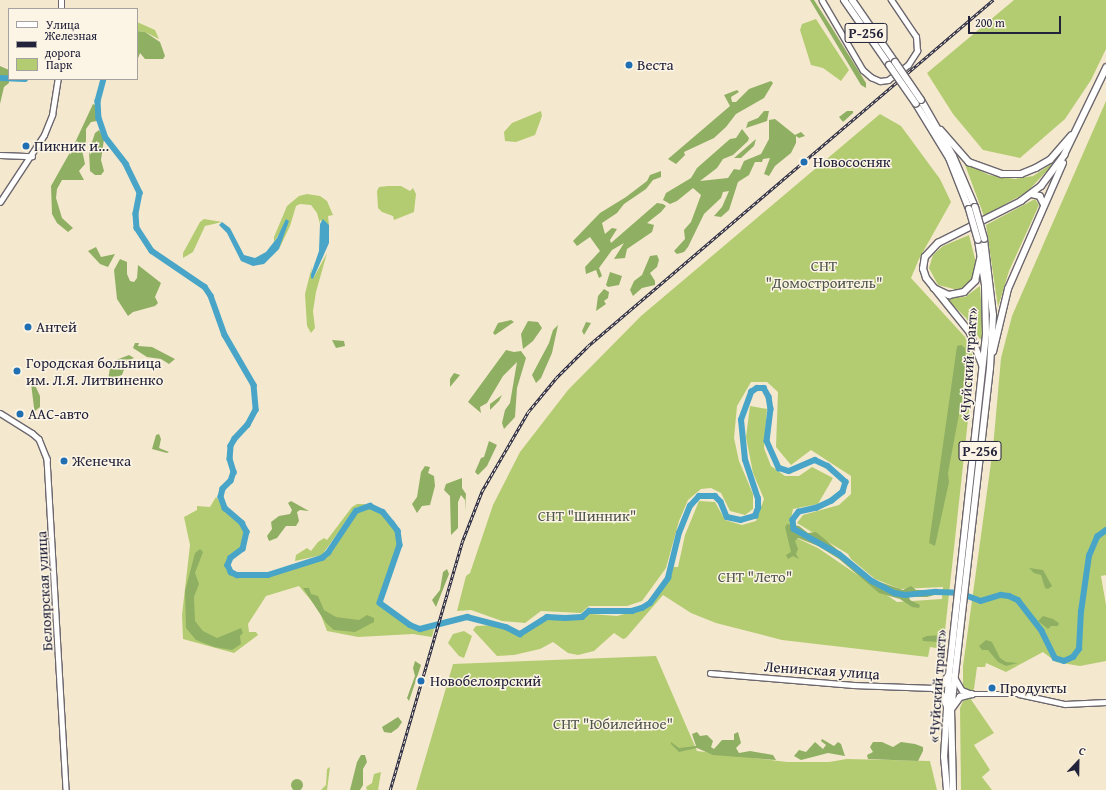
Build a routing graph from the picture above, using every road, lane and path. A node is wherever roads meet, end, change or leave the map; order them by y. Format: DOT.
graph roads {
  1 [pos="822,0"];
  2 [pos="844,0"];
  3 [pos="852,0"];
  4 [pos="891,0"];
  5 [pos="1106,68"];
  6 [pos="58,80"];
  7 [pos="918,102"];
  8 [pos="1078,126"];
  9 [pos="938,127"];
  10 [pos="1072,140"];
  11 [pos="0,156"];
  12 [pos="32,156"];
  13 [pos="1032,194"];
  14 [pos="0,202"];
  15 [pos="1044,204"];
  16 [pos="972,208"];
  17 [pos="981,239"];
  18 [pos="981,255"];
  19 [pos="928,282"];
  20 [pos="990,368"];
  21 [pos="983,369"];
  22 [pos="0,413"];
  23 [pos="962,585"];
  24 [pos="710,673"];
  25 [pos="952,676"];
  26 [pos="933,688"];
  27 [pos="972,694"];
  28 [pos="1106,702"];
  29 [pos="949,709"];
  30 [pos="66,790"];
  31 [pos="947,790"];
  32 [pos="954,790"];
  1 -- 4 [label="street"];
  2 -- 7 [label="highway, «Чуйский тракт» / Р-256, bridge"];
  3 -- 7 [label="highway, «Чуйский тракт» / Р-256, bridge"];
  5 -- 8 [label="main road"];
  6 -- 12 [label="street"];
  7 -- 9 [label="highway, «Чуйский тракт» / Р-256"];
  7 -- 16 [label="highway, «Чуйский тракт» / Р-256"];
  8 -- 9 [label="main road"];
  8 -- 10 [label="main road"];
  9 -- 16 [label="highway, «Чуйский тракт» / Р-256"];
  10 -- 13 [label="main road"];
  10 -- 15 [label="main road"];
  11 -- 12 [label="street"];
  12 -- 14 [label="street"];
  13 -- 15 [label="main road"];
  13 -- 19 [label="main road"];
  15 -- 20 [label="main road"];
  16 -- 17 [label="highway, «Чуйский тракт» / Р-256, bridge"];
  17 -- 18 [label="highway, «Чуйский тракт» / Р-256"];
  17 -- 20 [label="highway, «Чуйский тракт» / Р-256"];
  18 -- 19 [label="main road"];
  18 -- 21 [label="highway, «Чуйский тракт» / Р-256"];
  19 -- 21 [label="main road"];
  20 -- 23 [label="highway, «Чуйский тракт» / Р-256"];
  21 -- 23 [label="highway, «Чуйский тракт» / Р-256"];
  22 -- 30 [label="street, Белоярская улица"];
  23 -- 25 [label="highway, «Чуйский тракт» / Р-256"];
  24 -- 26 [label="street, Ленинская улица"];
  25 -- 26 [label="highway"];
  25 -- 27 [label="street"];
  25 -- 29 [label="highway, «Чуйский тракт» / Р-256"];
  26 -- 29 [label="street"];
  27 -- 28 [label="street"];
  27 -- 29 [label="highway"];
  29 -- 31 [label="highway, «Чуйский тракт» / Р-256"];
  29 -- 32 [label="highway, «Чуйский тракт» / Р-256"];
}
